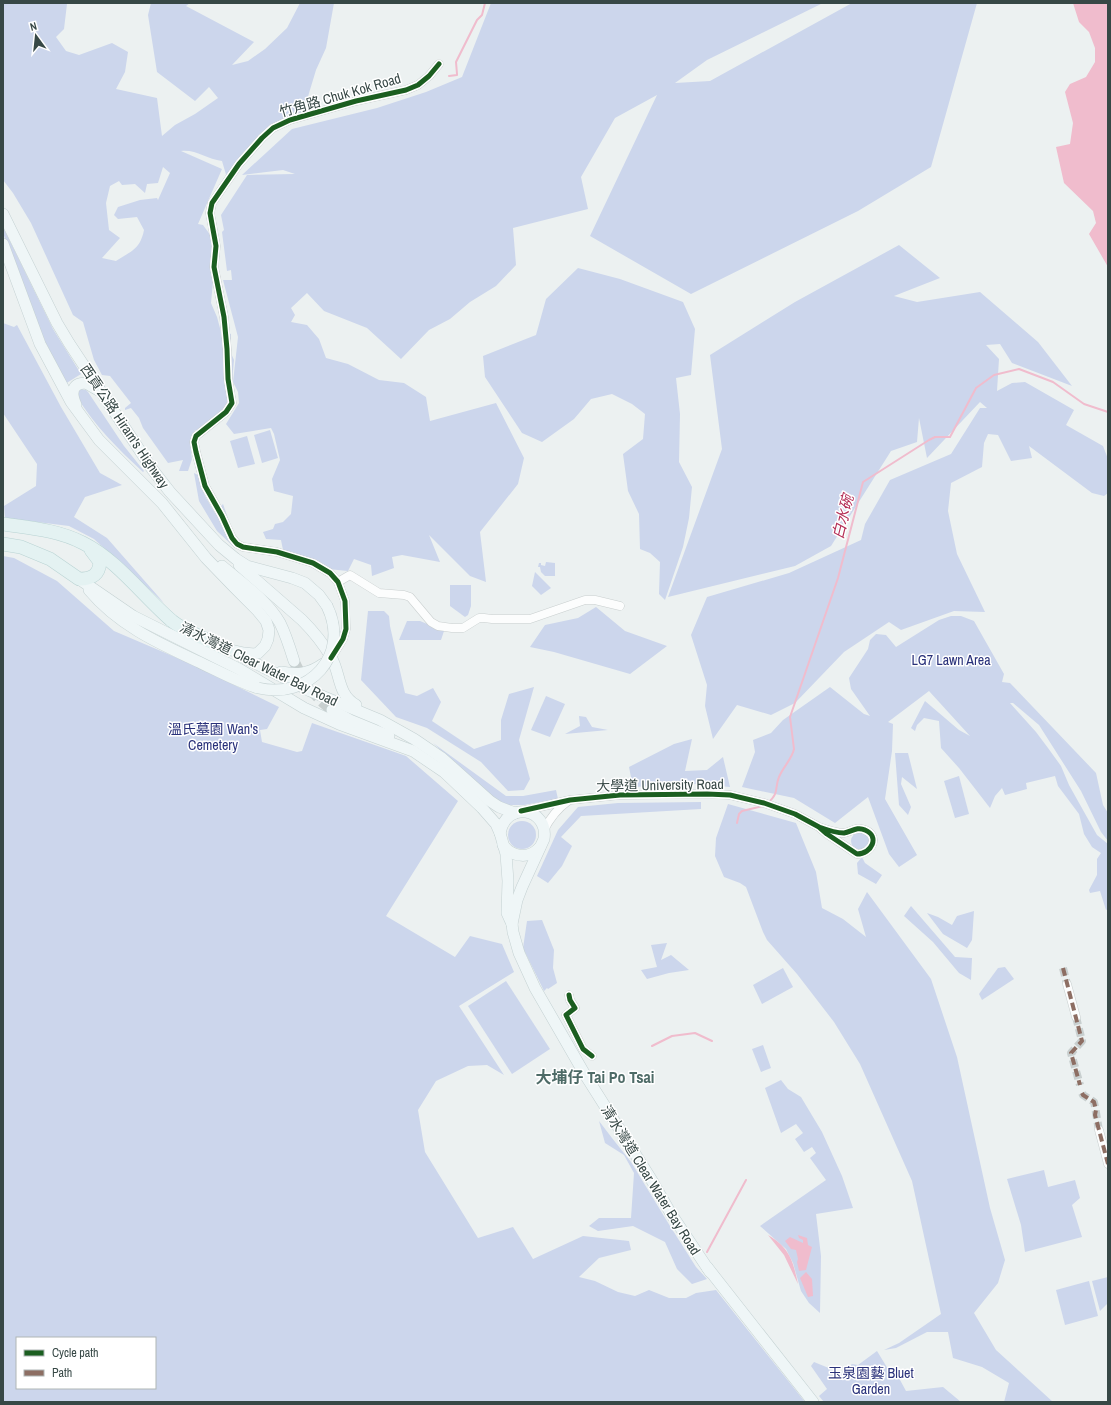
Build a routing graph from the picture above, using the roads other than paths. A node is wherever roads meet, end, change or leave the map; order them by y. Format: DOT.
graph roads {
  1 [pos="439,64"];
  2 [pos="3,214"];
  3 [pos="3,244"];
  4 [pos="102,394"];
  5 [pos="83,420"];
  6 [pos="3,524"];
  7 [pos="181,525"];
  8 [pos="84,543"];
  9 [pos="3,544"];
  10 [pos="219,545"];
  11 [pos="79,579"];
  12 [pos="338,582"];
  13 [pos="620,606"];
  14 [pos="226,648"];
  15 [pos="331,658"];
  16 [pos="294,661"];
  17 [pos="267,669"];
  18 [pos="332,710"];
  19 [pos="380,720"];
  20 [pos="413,751"];
  21 [pos="570,800"];
  22 [pos="518,812"];
  23 [pos="819,827"];
  24 [pos="855,829"];
  25 [pos="544,830"];
  26 [pos="500,833"];
  27 [pos="543,843"];
  28 [pos="503,845"];
  29 [pos="849,849"];
  30 [pos="512,924"];
  31 [pos="1067,984"];
  32 [pos="569,995"];
  33 [pos="1076,1017"];
  34 [pos="592,1056"];
  35 [pos="1099,1130"];
  36 [pos="1108,1164"];
  37 [pos="813,1402"];
  1 -- 12 [label="street, 竹角路 Chuk Kok Road"];
  2 -- 4 [label="main road, 西貢公路 Hiram's Highway"];
  3 -- 5 [label="main road, 西貢公路 Hiram's Highway"];
  4 -- 5 [label="main road"];
  4 -- 10 [label="main road, 西貢公路 Hiram's Highway"];
  5 -- 7 [label="main road, 西貢公路 Hiram's Highway"];
  6 -- 8 [label="main road, 清水灣道 Clear Water Bay Road"];
  7 -- 14 [label="main road, 西貢公路 Hiram's Highway"];
  7 -- 16 [label="main road"];
  8 -- 11 [label="main road"];
  8 -- 14 [label="main road, 清水灣道 Clear Water Bay Road"];
  9 -- 11 [label="main road, 清水灣道 Clear Water Bay Road"];
  10 -- 11 [label="main road, 西貢公路 Hiram's Highway, bridge"];
  10 -- 15 [label="main road"];
  11 -- 20 [label="main road, 清水灣道 Clear Water Bay Road"];
  12 -- 13 [label="street"];
  12 -- 15 [label="street, 竹角路 Chuk Kok Road"];
  14 -- 17 [label="main road, 清水灣道 Clear Water Bay Road"];
  15 -- 17 [label="main road"];
  15 -- 19 [label="main road"];
  17 -- 19 [label="main road, 清水灣道 Clear Water Bay Road"];
  18 -- 20 [label="main road"];
  19 -- 22 [label="main road, 清水灣道 Clear Water Bay Road"];
  20 -- 26 [label="main road, 清水灣道 Clear Water Bay Road"];
  21 -- 22 [label="street, 大學道 University Road"];
  21 -- 23 [label="street, 大學道 University Road"];
  21 -- 25 [label="street"];
  22 -- 25 [label="main road, 清水灣道 Clear Water Bay Road"];
  22 -- 26 [label="main road"];
  23 -- 24 [label="street, 大學道 University Road"];
  23 -- 29 [label="street, 大學道 University Road"];
  24 -- 29 [label="street"];
  24 -- 29 [label="street, 大學道 University Road"];
  25 -- 27 [label="main road, 清水灣道 Clear Water Bay Road"];
  26 -- 28 [label="main road, 清水灣道 Clear Water Bay Road"];
  27 -- 28 [label="main road"];
  27 -- 30 [label="main road, 清水灣道 Clear Water Bay Road"];
  28 -- 30 [label="main road, 清水灣道 Clear Water Bay Road"];
  30 -- 37 [label="main road, 清水灣道 Clear Water Bay Road"];
  31 -- 33 [label="street"];
  32 -- 34 [label="street"];
  35 -- 36 [label="street"];
}
